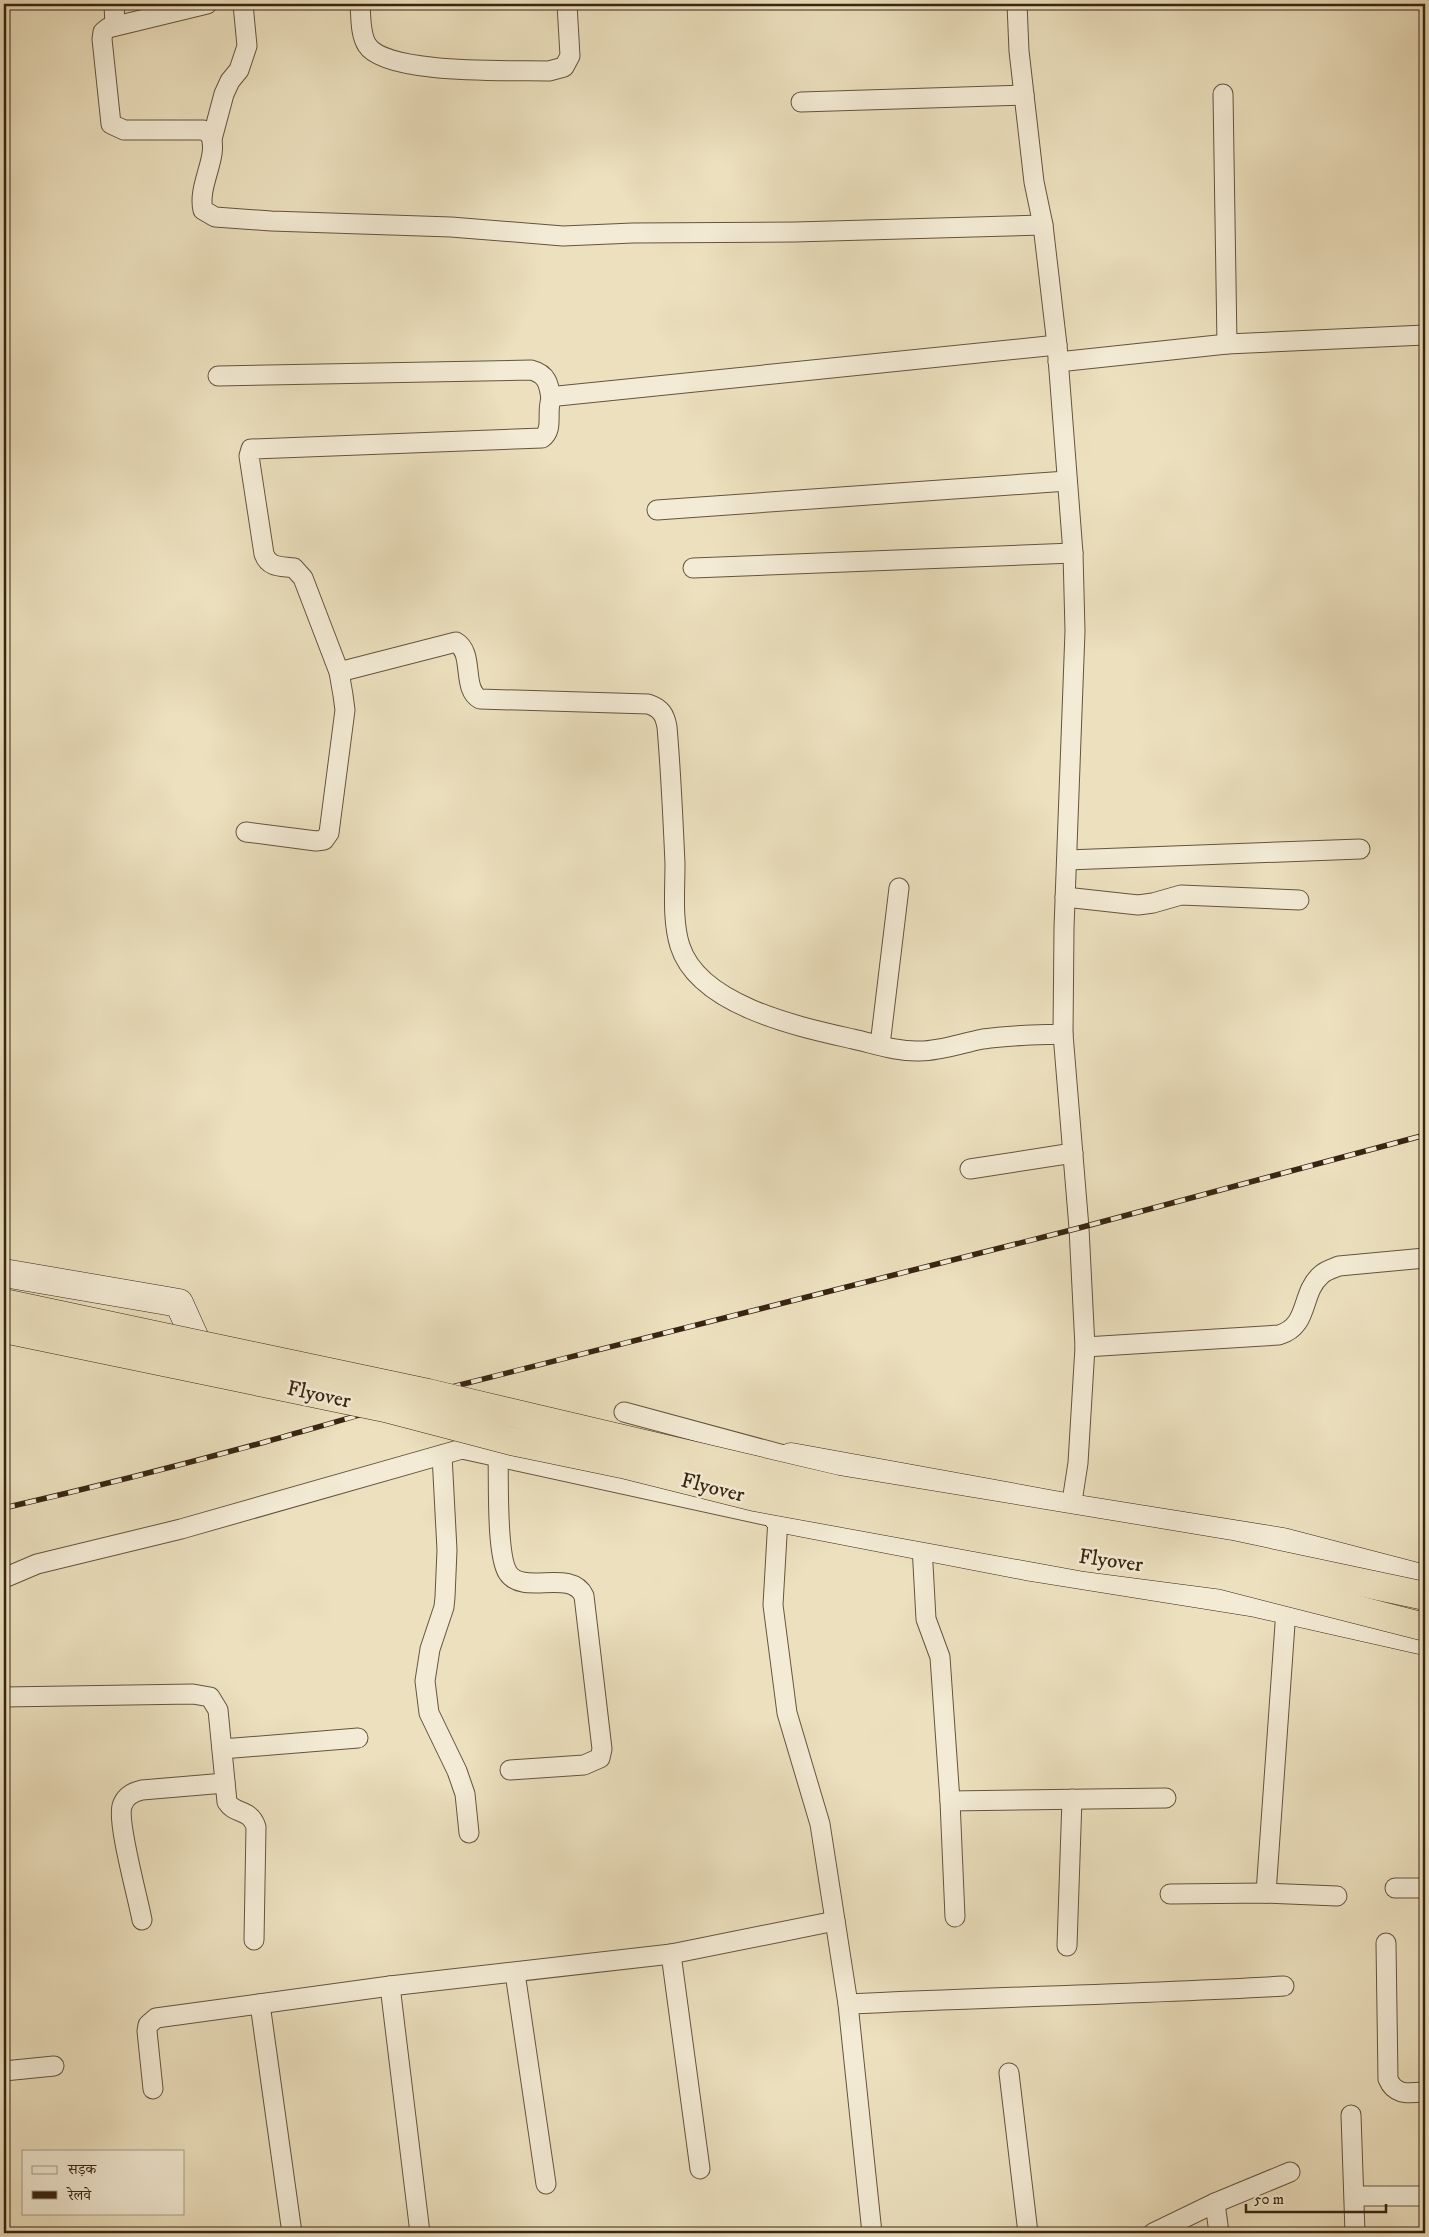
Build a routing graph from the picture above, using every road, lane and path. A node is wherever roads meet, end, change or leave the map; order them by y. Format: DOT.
graph roads {
  1 [pos="114,4"];
  2 [pos="207,4"];
  3 [pos="243,4"];
  4 [pos="360,4"];
  5 [pos="567,4"];
  6 [pos="1017,4"];
  7 [pos="115,26"];
  8 [pos="1223,94"];
  9 [pos="1024,95"];
  10 [pos="801,102"];
  11 [pos="212,139"];
  12 [pos="1043,225"];
  13 [pos="1425,334"];
  14 [pos="1227,344"];
  15 [pos="1058,354"];
  16 [pos="218,376"];
  17 [pos="551,399"];
  18 [pos="1066,481"];
  19 [pos="657,510"];
  20 [pos="1073,553"];
  21 [pos="693,568"];
  22 [pos="339,672"];
  23 [pos="246,832"];
  24 [pos="1360,849"];
  25 [pos="1067,860"];
  26 [pos="899,888"];
  27 [pos="1065,897"];
  28 [pos="1299,900"];
  29 [pos="1063,1034"];
  30 [pos="880,1045"];
  31 [pos="1073,1153"];
  32 [pos="970,1169"];
  33 [pos="1425,1258"];
  34 [pos="4,1273"];
  35 [pos="4,1303"];
  36 [pos="4,1329"];
  37 [pos="4,1342"];
  38 [pos="1085,1347"];
  39 [pos="624,1412"];
  40 [pos="442,1455"];
  41 [pos="498,1457"];
  42 [pos="791,1457"];
  43 [pos="1071,1508"];
  44 [pos="778,1518"];
  45 [pos="922,1546"];
  46 [pos="4,1578"];
  47 [pos="1425,1579"];
  48 [pos="1425,1596"];
  49 [pos="1286,1610"];
  50 [pos="1425,1626"];
  51 [pos="1425,1641"];
  52 [pos="4,1697"];
  53 [pos="358,1738"];
  54 [pos="222,1749"];
  55 [pos="510,1770"];
  56 [pos="225,1783"];
  57 [pos="1166,1798"];
  58 [pos="1072,1799"];
  59 [pos="950,1801"];
  60 [pos="469,1833"];
  61 [pos="1395,1888"];
  62 [pos="1425,1888"];
  63 [pos="1266,1893"];
  64 [pos="1170,1894"];
  65 [pos="1337,1896"];
  66 [pos="955,1917"];
  67 [pos="142,1920"];
  68 [pos="835,1921"];
  69 [pos="254,1940"];
  70 [pos="1386,1943"];
  71 [pos="1067,1946"];
  72 [pos="671,1954"];
  73 [pos="515,1973"];
  74 [pos="390,1986"];
  75 [pos="1284,1986"];
  76 [pos="260,2004"];
  77 [pos="848,2004"];
  78 [pos="54,2066"];
  79 [pos="4,2071"];
  80 [pos="1009,2073"];
  81 [pos="153,2089"];
  82 [pos="1425,2092"];
  83 [pos="1351,2115"];
  84 [pos="700,2169"];
  85 [pos="1290,2172"];
  86 [pos="546,2184"];
  87 [pos="1355,2196"];
  88 [pos="1425,2196"];
  89 [pos="1215,2203"];
  90 [pos="292,2233"];
  91 [pos="420,2233"];
  92 [pos="872,2233"];
  93 [pos="1028,2233"];
  94 [pos="1153,2233"];
  95 [pos="1219,2233"];
  96 [pos="1355,2233"];
  1 -- 7 [label="street"];
  2 -- 7 [label="street"];
  3 -- 11 [label="street"];
  4 -- 5 [label="street"];
  6 -- 9 [label="street"];
  7 -- 11 [label="street"];
  8 -- 14 [label="street"];
  9 -- 10 [label="street"];
  9 -- 12 [label="street"];
  11 -- 12 [label="street"];
  12 -- 15 [label="street"];
  13 -- 14 [label="street"];
  14 -- 15 [label="street"];
  15 -- 17 [label="street"];
  15 -- 18 [label="street"];
  16 -- 17 [label="street"];
  17 -- 22 [label="street"];
  18 -- 19 [label="street"];
  18 -- 20 [label="street"];
  20 -- 21 [label="street"];
  20 -- 25 [label="street"];
  22 -- 23 [label="street"];
  22 -- 30 [label="street"];
  24 -- 25 [label="street"];
  25 -- 27 [label="street"];
  26 -- 30 [label="street"];
  27 -- 28 [label="street"];
  27 -- 29 [label="street"];
  29 -- 30 [label="street"];
  29 -- 31 [label="street"];
  31 -- 32 [label="street"];
  31 -- 38 [label="street"];
  33 -- 38 [label="street"];
  34 -- 37 [label="street"];
  35 -- 48 [label="highway, Flyover, bridge"];
  36 -- 50 [label="highway, Flyover, bridge"];
  38 -- 43 [label="street"];
  39 -- 42 [label="street"];
  40 -- 41 [label="street"];
  40 -- 46 [label="street"];
  40 -- 60 [label="street"];
  41 -- 44 [label="street"];
  41 -- 55 [label="street"];
  42 -- 43 [label="street"];
  42 -- 44 [label="street"];
  43 -- 47 [label="street"];
  44 -- 45 [label="street"];
  44 -- 68 [label="street"];
  45 -- 49 [label="street"];
  45 -- 59 [label="street"];
  49 -- 51 [label="street"];
  49 -- 63 [label="street"];
  52 -- 54 [label="street"];
  53 -- 54 [label="street"];
  54 -- 56 [label="street"];
  56 -- 67 [label="street"];
  56 -- 69 [label="street"];
  57 -- 58 [label="street"];
  58 -- 59 [label="street"];
  58 -- 71 [label="street"];
  59 -- 66 [label="street"];
  61 -- 62 [label="street"];
  63 -- 64 [label="street"];
  63 -- 65 [label="street"];
  68 -- 72 [label="street"];
  68 -- 77 [label="street"];
  70 -- 82 [label="street"];
  72 -- 73 [label="street"];
  72 -- 84 [label="street"];
  73 -- 74 [label="street"];
  73 -- 86 [label="street"];
  74 -- 76 [label="street"];
  74 -- 91 [label="street"];
  75 -- 77 [label="street"];
  76 -- 81 [label="street"];
  76 -- 90 [label="street"];
  77 -- 92 [label="street"];
  78 -- 79 [label="street"];
  80 -- 93 [label="street"];
  83 -- 87 [label="street"];
  85 -- 89 [label="street"];
  87 -- 88 [label="street"];
  87 -- 96 [label="street"];
  89 -- 94 [label="street"];
  89 -- 95 [label="street"];
}
